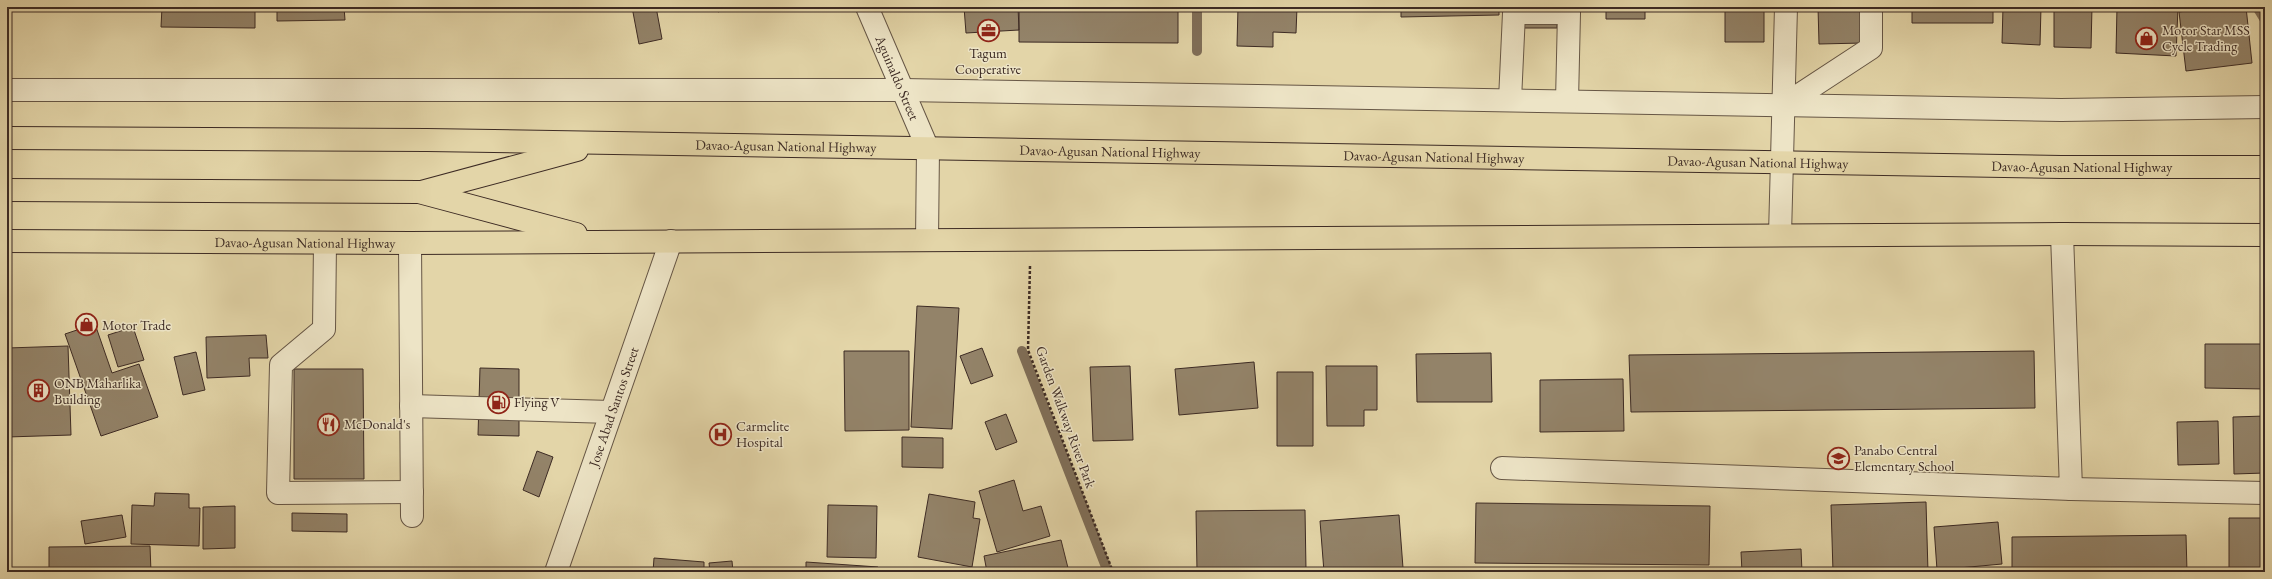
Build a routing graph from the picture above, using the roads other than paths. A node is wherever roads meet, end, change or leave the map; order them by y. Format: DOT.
graph roads {
  1 [pos="867,7"];
  2 [pos="1786,7"];
  3 [pos="1871,7"];
  4 [pos="7,90"];
  5 [pos="903,90"];
  6 [pos="1510,100"];
  7 [pos="1567,101"];
  8 [pos="1784,105"];
  9 [pos="2265,107"];
  10 [pos="7,138"];
  11 [pos="603,143"];
  12 [pos="928,149"];
  13 [pos="1783,162"];
  14 [pos="2265,167"];
  15 [pos="7,190"];
  16 [pos="419,192"];
  17 [pos="2062,234"];
  18 [pos="1780,235"];
  19 [pos="2265,235"];
  20 [pos="927,240"];
  21 [pos="7,241"];
  22 [pos="671,241"];
  23 [pos="604,242"];
  24 [pos="325,243"];
  25 [pos="410,243"];
  26 [pos="411,406"];
  27 [pos="611,412"];
  28 [pos="1502,468"];
  29 [pos="2071,489"];
  30 [pos="412,492"];
  31 [pos="2265,493"];
  32 [pos="412,516"];
  33 [pos="556,572"];
  1 -- 5 [label="street, Aguinaldo Street"];
  2 -- 8 [label="street"];
  3 -- 8 [label="street"];
  4 -- 5 [label="street"];
  5 -- 6 [label="street"];
  5 -- 12 [label="street, Aguinaldo Street"];
  6 -- 7 [label="street"];
  6 -- 7 [label="street"];
  7 -- 8 [label="street"];
  8 -- 9 [label="street"];
  8 -- 13 [label="street"];
  10 -- 11 [label="highway, Davao-Agusan National Highway"];
  11 -- 12 [label="highway, Davao-Agusan National Highway"];
  11 -- 16 [label="highway, Davao-Agusan National Highway"];
  12 -- 13 [label="highway, Davao-Agusan National Highway"];
  12 -- 20 [label="street"];
  13 -- 14 [label="highway, Davao-Agusan National Highway"];
  13 -- 18 [label="street"];
  15 -- 16 [label="highway, Davao-Agusan National Highway"];
  16 -- 23 [label="highway, Davao-Agusan National Highway"];
  17 -- 18 [label="highway, Davao-Agusan National Highway"];
  17 -- 19 [label="highway, Davao-Agusan National Highway"];
  17 -- 29 [label="street"];
  18 -- 20 [label="highway, Davao-Agusan National Highway"];
  20 -- 22 [label="highway, Davao-Agusan National Highway"];
  21 -- 24 [label="highway, Davao-Agusan National Highway"];
  22 -- 23 [label="highway, Davao-Agusan National Highway"];
  22 -- 27 [label="street, Jose Abad Santos Street"];
  23 -- 25 [label="highway, Davao-Agusan National Highway"];
  24 -- 25 [label="highway, Davao-Agusan National Highway"];
  24 -- 30 [label="street"];
  25 -- 26 [label="street"];
  26 -- 27 [label="street"];
  26 -- 30 [label="street"];
  27 -- 33 [label="street, Jose Abad Santos Street"];
  28 -- 29 [label="street"];
  29 -- 31 [label="street"];
  30 -- 32 [label="street"];
}
